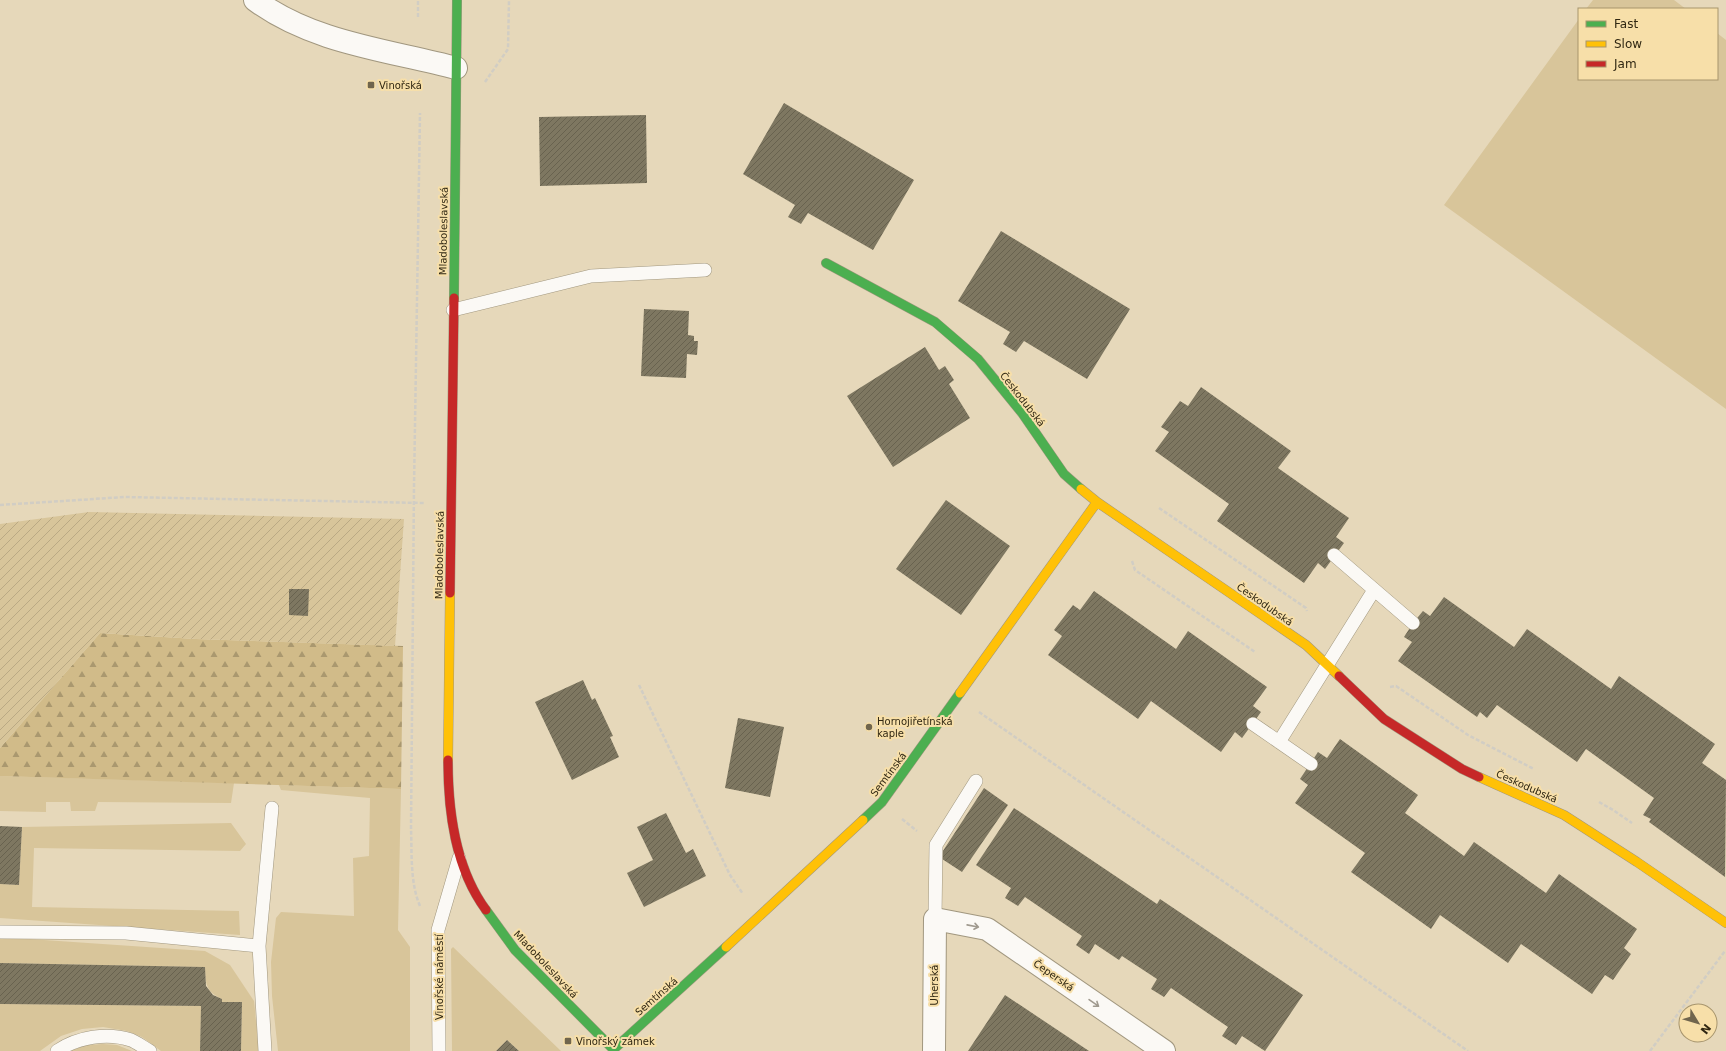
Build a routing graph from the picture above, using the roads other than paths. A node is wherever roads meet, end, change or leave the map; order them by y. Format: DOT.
graph roads {
  1 [pos="255,0"];
  2 [pos="457,0"];
  3 [pos="456,68"];
  4 [pos="826,263"];
  5 [pos="705,270"];
  6 [pos="453,310"];
  7 [pos="1098,502"];
  8 [pos="1334,555"];
  9 [pos="1374,590"];
  10 [pos="1413,623"];
  11 [pos="1327,665"];
  12 [pos="1253,724"];
  13 [pos="1279,742"];
  14 [pos="1311,764"];
  15 [pos="976,782"];
  16 [pos="272,808"];
  17 [pos="460,857"];
  18 [pos="935,918"];
  19 [pos="1726,923"];
  20 [pos="0,932"];
  21 [pos="259,946"];
  22 [pos="615,1050"];
  23 [pos="57,1051"];
  24 [pos="150,1051"];
  25 [pos="266,1051"];
  26 [pos="439,1051"];
  27 [pos="934,1051"];
  28 [pos="1164,1051"];
  1 -- 3 [label="street"];
  2 -- 3 [label="street, Mladoboleslavská"];
  3 -- 6 [label="street, Mladoboleslavská"];
  4 -- 7 [label="street, Českodubská"];
  5 -- 6 [label="lane"];
  6 -- 17 [label="street, Mladoboleslavská"];
  7 -- 11 [label="street, Českodubská"];
  7 -- 22 [label="street, Semtínská"];
  8 -- 9 [label="lane"];
  9 -- 10 [label="lane"];
  9 -- 11 [label="lane"];
  11 -- 13 [label="lane"];
  11 -- 19 [label="street, Českodubská"];
  12 -- 13 [label="lane"];
  13 -- 14 [label="lane"];
  15 -- 18 [label="lane"];
  16 -- 21 [label="lane"];
  17 -- 22 [label="street, Mladoboleslavská"];
  17 -- 26 [label="lane, Vinořské náměstí"];
  18 -- 27 [label="street, Uherská"];
  18 -- 28 [label="street, Čeperská, one-way"];
  20 -- 21 [label="lane"];
  21 -- 25 [label="lane"];
  23 -- 24 [label="lane"];
}
